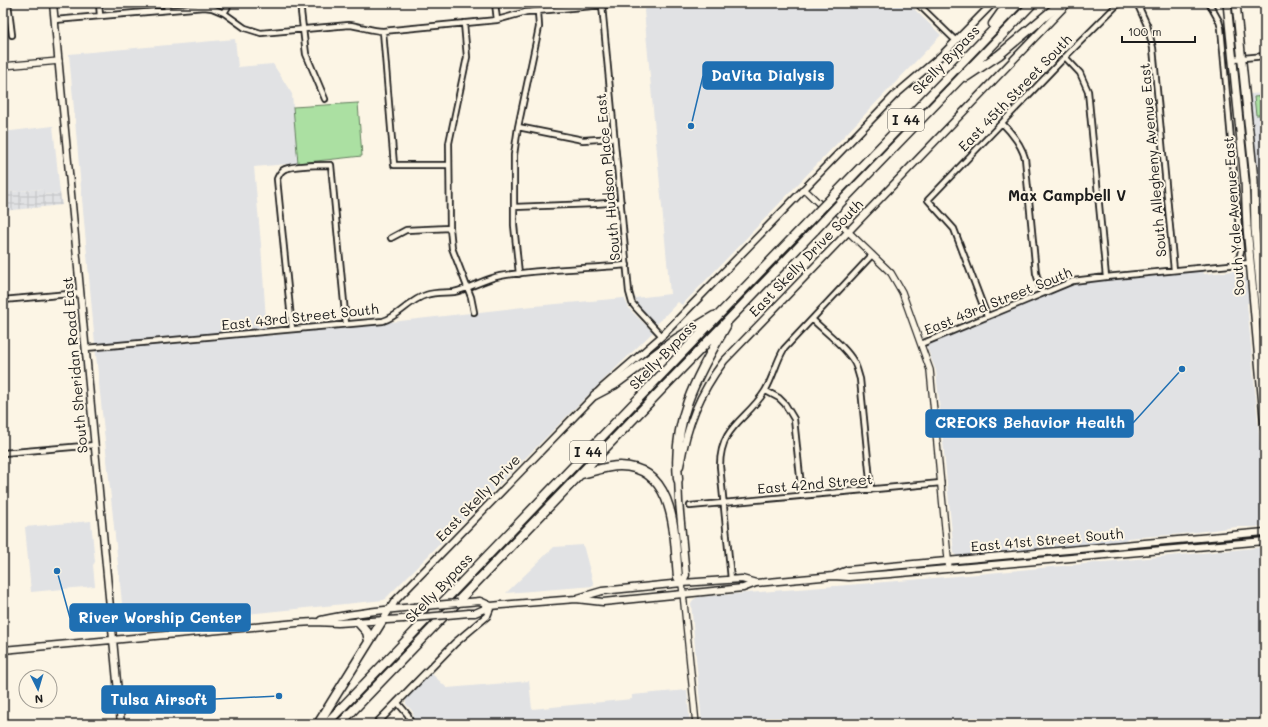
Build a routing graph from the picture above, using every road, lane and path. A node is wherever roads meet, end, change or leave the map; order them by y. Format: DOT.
graph roads {
  1 [pos="8,3"];
  2 [pos="53,3"];
  3 [pos="99,3"];
  4 [pos="166,3"];
  5 [pos="230,3"];
  6 [pos="300,3"];
  7 [pos="495,3"];
  8 [pos="626,3"];
  9 [pos="993,3"];
  10 [pos="1008,3"];
  11 [pos="1019,3"];
  12 [pos="1033,3"];
  13 [pos="1062,3"];
  14 [pos="1068,3"];
  15 [pos="1120,3"];
  16 [pos="1136,3"];
  17 [pos="1209,3"];
  18 [pos="1227,3"];
  19 [pos="1236,3"];
  20 [pos="921,4"];
  21 [pos="602,5"];
  22 [pos="167,10"];
  23 [pos="538,11"];
  24 [pos="224,13"];
  25 [pos="100,16"];
  26 [pos="55,20"];
  27 [pos="497,20"];
  28 [pos="464,23"];
  29 [pos="303,30"];
  30 [pos="383,30"];
  31 [pos="12,35"];
  32 [pos="956,41"];
  33 [pos="975,49"];
  34 [pos="1265,56"];
  35 [pos="1065,57"];
  36 [pos="1242,58"];
  37 [pos="1233,59"];
  38 [pos="59,61"];
  39 [pos="3,66"];
  40 [pos="954,85"];
  41 [pos="325,99"];
  42 [pos="1248,120"];
  43 [pos="1240,121"];
  44 [pos="1002,123"];
  45 [pos="518,127"];
  46 [pos="614,138"];
  47 [pos="449,165"];
  48 [pos="804,189"];
  49 [pos="620,202"];
  50 [pos="514,207"];
  51 [pos="450,228"];
  52 [pos="848,232"];
  53 [pos="390,238"];
  54 [pos="872,255"];
  55 [pos="1250,263"];
  56 [pos="1258,263"];
  57 [pos="1240,264"];
  58 [pos="627,265"];
  59 [pos="1174,270"];
  60 [pos="519,274"];
  61 [pos="1106,277"];
  62 [pos="467,287"];
  63 [pos="80,293"];
  64 [pos="1042,293"];
  65 [pos="3,300"];
  66 [pos="723,311"];
  67 [pos="474,312"];
  68 [pos="732,315"];
  69 [pos="987,316"];
  70 [pos="812,319"];
  71 [pos="346,324"];
  72 [pos="292,330"];
  73 [pos="662,336"];
  74 [pos="1265,341"];
  75 [pos="921,344"];
  76 [pos="86,348"];
  77 [pos="766,391"];
  78 [pos="595,395"];
  79 [pos="1264,409"];
  80 [pos="1265,428"];
  81 [pos="95,445"];
  82 [pos="3,453"];
  83 [pos="580,474"];
  84 [pos="678,479"];
  85 [pos="941,483"];
  86 [pos="871,490"];
  87 [pos="802,496"];
  88 [pos="724,503"];
  89 [pos="690,506"];
  90 [pos="1265,532"];
  91 [pos="1265,541"];
  92 [pos="1142,543"];
  93 [pos="1134,544"];
  94 [pos="1139,552"];
  95 [pos="1029,553"];
  96 [pos="948,561"];
  97 [pos="1030,562"];
  98 [pos="949,569"];
  99 [pos="833,576"];
  100 [pos="731,579"];
  101 [pos="682,583"];
  102 [pos="756,583"];
  103 [pos="684,595"];
  104 [pos="576,599"];
  105 [pos="491,606"];
  106 [pos="391,609"];
  107 [pos="382,621"];
  108 [pos="314,622"];
  109 [pos="358,622"];
  110 [pos="113,640"];
  111 [pos="369,641"];
  112 [pos="3,650"];
  113 [pos="397,702"];
  114 [pos="121,724"];
  115 [pos="318,724"];
  116 [pos="326,724"];
  117 [pos="340,724"];
  118 [pos="376,724"];
  119 [pos="411,724"];
  120 [pos="696,724"];
  1 -- 31 [label="street"];
  2 -- 26 [label="main road, South Sheridan Road East"];
  3 -- 25 [label="street"];
  4 -- 22 [label="street"];
  5 -- 24 [label="street"];
  6 -- 29 [label="street"];
  7 -- 27 [label="street"];
  8 -- 21 [label="street"];
  9 -- 32 [label="main road"];
  10 -- 33 [label="highway"];
  11 -- 33 [label="highway, Skelly Bypass / I 44"];
  12 -- 40 [label="highway, Skelly Bypass / I 44"];
  13 -- 40 [label="highway"];
  14 -- 52 [label="main road, East Skelly Drive South"];
  15 -- 35 [label="street, East 45th Street South"];
  16 -- 59 [label="street, South Allegheny Avenue East"];
  17 -- 57 [label="street, South Yale Avenue East"];
  18 -- 37 [label="main road, South Yale Avenue East"];
  19 -- 36 [label="main road, South Yale Avenue East"];
  20 -- 32 [label="street"];
  21 -- 23 [label="street"];
  21 -- 46 [label="street, South Hudson Place East"];
  22 -- 24 [label="street"];
  22 -- 25 [label="street"];
  23 -- 27 [label="street"];
  23 -- 45 [label="street"];
  24 -- 29 [label="street"];
  25 -- 26 [label="street"];
  26 -- 38 [label="main road, South Sheridan Road East"];
  27 -- 28 [label="street"];
  28 -- 30 [label="street"];
  28 -- 47 [label="street"];
  29 -- 30 [label="street"];
  29 -- 41 [label="street"];
  30 -- 47 [label="street"];
  32 -- 48 [label="main road"];
  33 -- 66 [label="highway, Skelly Bypass / I 44, bridge"];
  34 -- 36 [label="street"];
  35 -- 44 [label="street, East 45th Street South"];
  35 -- 61 [label="street"];
  36 -- 37 [label="street"];
  36 -- 42 [label="main road, South Yale Avenue East"];
  37 -- 43 [label="main road, South Yale Avenue East"];
  38 -- 39 [label="street"];
  38 -- 63 [label="main road, South Sheridan Road East"];
  40 -- 68 [label="highway, Skelly Bypass / I 44, bridge"];
  42 -- 43 [label="main road"];
  42 -- 56 [label="main road, South Yale Avenue East"];
  43 -- 55 [label="main road, South Yale Avenue East"];
  44 -- 64 [label="street"];
  44 -- 69 [label="street, East 45th Street South"];
  45 -- 46 [label="street"];
  45 -- 50 [label="street"];
  46 -- 49 [label="street, South Hudson Place East"];
  47 -- 51 [label="street"];
  48 -- 52 [label="street"];
  48 -- 73 [label="main road"];
  49 -- 50 [label="street"];
  49 -- 58 [label="street, South Hudson Place East"];
  50 -- 60 [label="street"];
  51 -- 53 [label="street"];
  51 -- 62 [label="street"];
  52 -- 54 [label="street"];
  52 -- 84 [label="main road, East Skelly Drive South"];
  54 -- 70 [label="street"];
  54 -- 75 [label="street"];
  55 -- 56 [label="main road"];
  55 -- 57 [label="street, East 43rd Street South"];
  55 -- 79 [label="main road, South Yale Avenue East"];
  56 -- 74 [label="main road, South Yale Avenue East"];
  57 -- 59 [label="street, East 43rd Street South"];
  58 -- 60 [label="street, East 43rd Street South"];
  58 -- 73 [label="street, South Hudson Place East"];
  59 -- 61 [label="street, East 43rd Street South"];
  60 -- 62 [label="street, East 43rd Street South"];
  61 -- 64 [label="street, East 43rd Street South"];
  62 -- 67 [label="street"];
  62 -- 71 [label="street, East 43rd Street South"];
  63 -- 65 [label="street"];
  63 -- 76 [label="main road, South Sheridan Road East"];
  64 -- 69 [label="street, East 43rd Street South"];
  66 -- 78 [label="highway"];
  66 -- 116 [label="highway, Skelly Bypass / I 44"];
  68 -- 83 [label="highway, Skelly Bypass / I 44"];
  68 -- 84 [label="highway"];
  69 -- 75 [label="street, East 43rd Street South"];
  70 -- 77 [label="street"];
  70 -- 86 [label="street"];
  71 -- 72 [label="street, East 43rd Street South"];
  71 -- 72 [label="street"];
  72 -- 76 [label="street, East 43rd Street South"];
  73 -- 78 [label="main road"];
  75 -- 85 [label="street"];
  76 -- 81 [label="main road, South Sheridan Road East"];
  77 -- 87 [label="street"];
  77 -- 88 [label="street"];
  78 -- 106 [label="main road, East Skelly Drive"];
  79 -- 80 [label="main road, South Yale Avenue East"];
  81 -- 82 [label="street"];
  81 -- 110 [label="main road, South Sheridan Road East"];
  83 -- 101 [label="highway"];
  83 -- 117 [label="highway, Skelly Bypass / I 44"];
  84 -- 101 [label="main road, East Skelly Drive South"];
  85 -- 86 [label="street, East 42nd Street"];
  85 -- 96 [label="street"];
  86 -- 87 [label="street, East 42nd Street"];
  87 -- 88 [label="street, East 42nd Street"];
  88 -- 89 [label="street, East 42nd Street"];
  88 -- 100 [label="street"];
  90 -- 92 [label="main road, East 41st Street South"];
  91 -- 94 [label="main road, East 41st Street South"];
  92 -- 93 [label="main road, East 41st Street South"];
  92 -- 94 [label="main road"];
  93 -- 94 [label="main road"];
  93 -- 95 [label="main road, East 41st Street South"];
  94 -- 97 [label="main road, East 41st Street South"];
  95 -- 96 [label="main road, East 41st Street South"];
  95 -- 97 [label="main road"];
  96 -- 98 [label="street"];
  96 -- 99 [label="main road, East 41st Street South"];
  97 -- 98 [label="main road, East 41st Street South"];
  98 -- 99 [label="main road, East 41st Street South"];
  99 -- 102 [label="main road, East 41st Street South"];
  100 -- 101 [label="main road, East 41st Street South"];
  100 -- 102 [label="main road, East 41st Street South"];
  101 -- 103 [label="street"];
  101 -- 104 [label="main road, East 41st Street South"];
  102 -- 103 [label="main road, East 41st Street South"];
  103 -- 104 [label="main road, East 41st Street South"];
  103 -- 120 [label="street"];
  104 -- 105 [label="main road, East 41st Street South"];
  105 -- 106 [label="main road, East 41st Street South, bridge"];
  105 -- 107 [label="main road, East 41st Street South, bridge"];
  105 -- 113 [label="main road"];
  106 -- 107 [label="main road, East Skelly Drive"];
  106 -- 108 [label="main road, East 41st Street South"];
  107 -- 109 [label="main road, East 41st Street South"];
  107 -- 111 [label="highway"];
  108 -- 109 [label="main road, East 41st Street South"];
  108 -- 110 [label="main road, East 41st Street South"];
  109 -- 111 [label="highway"];
  110 -- 112 [label="main road, East 41st Street South"];
  110 -- 114 [label="main road, South Sheridan Road East"];
  111 -- 115 [label="highway"];
  113 -- 118 [label="main road"];
  113 -- 119 [label="street"];
}
